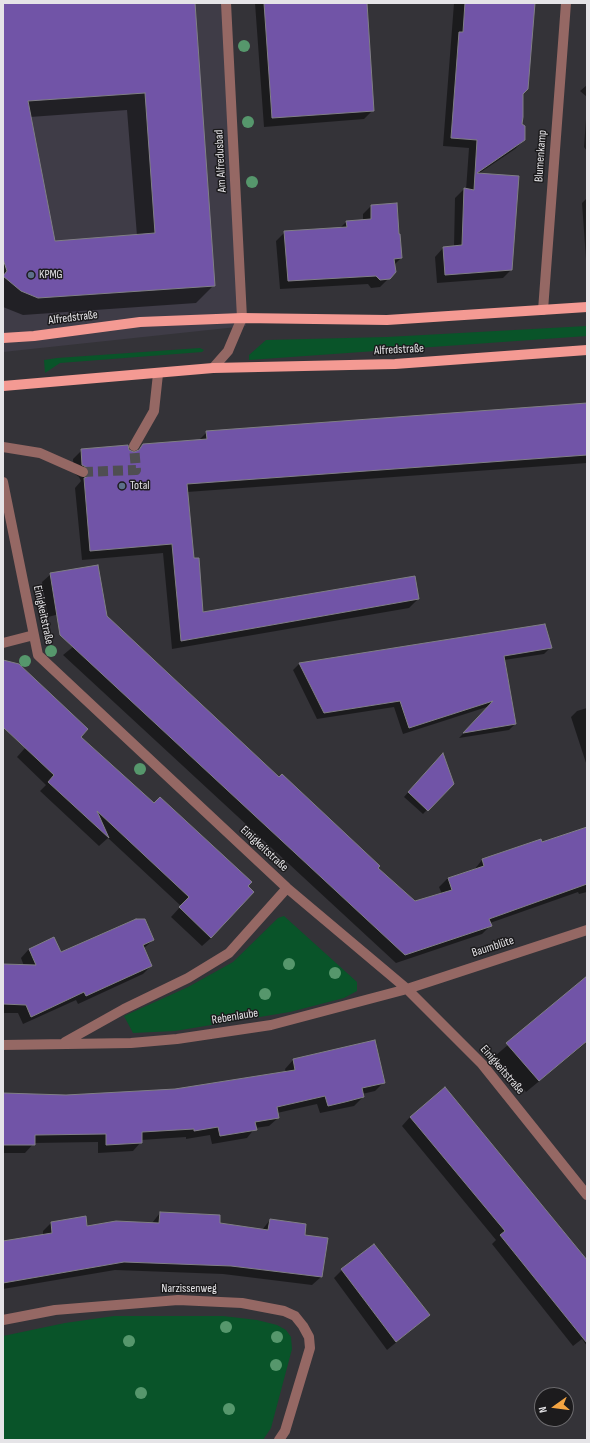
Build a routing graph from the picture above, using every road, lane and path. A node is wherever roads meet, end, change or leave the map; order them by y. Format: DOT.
graph roads {
  1 [pos="226,3"];
  2 [pos="566,3"];
  3 [pos="587,307"];
  4 [pos="543,310"];
  5 [pos="242,318"];
  6 [pos="3,338"];
  7 [pos="587,350"];
  8 [pos="213,368"];
  9 [pos="158,374"];
  10 [pos="3,386"];
  11 [pos="134,446"];
  12 [pos="3,447"];
  13 [pos="83,472"];
  14 [pos="3,482"];
  15 [pos="34,634"];
  16 [pos="3,643"];
  17 [pos="287,888"];
  18 [pos="587,930"];
  19 [pos="407,989"];
  20 [pos="64,1044"];
  21 [pos="3,1045"];
  22 [pos="587,1194"];
  23 [pos="3,1320"];
  24 [pos="279,1440"];
  1 -- 5 [label="street, Am Alfredusbad"];
  2 -- 4 [label="street, Blumenkamp"];
  3 -- 4 [label="main road, Alfredstraße"];
  4 -- 5 [label="main road, Alfredstraße"];
  5 -- 6 [label="main road, Alfredstraße"];
  5 -- 8 [label="street"];
  7 -- 8 [label="main road, Alfredstraße"];
  8 -- 9 [label="main road, Alfredstraße"];
  9 -- 10 [label="main road, Alfredstraße"];
  9 -- 11 [label="street"];
  12 -- 13 [label="street"];
  14 -- 15 [label="street, Einigkeitstraße"];
  15 -- 16 [label="street"];
  15 -- 17 [label="street, Einigkeitstraße"];
  17 -- 19 [label="street, Einigkeitstraße"];
  17 -- 20 [label="street, Rebenlaube"];
  18 -- 19 [label="street, Baumblüte"];
  19 -- 20 [label="street, Rebenlaube"];
  19 -- 22 [label="street, Einigkeitstraße"];
  20 -- 21 [label="street, Rebenlaube"];
  23 -- 24 [label="street, Narzissenweg"];
}
